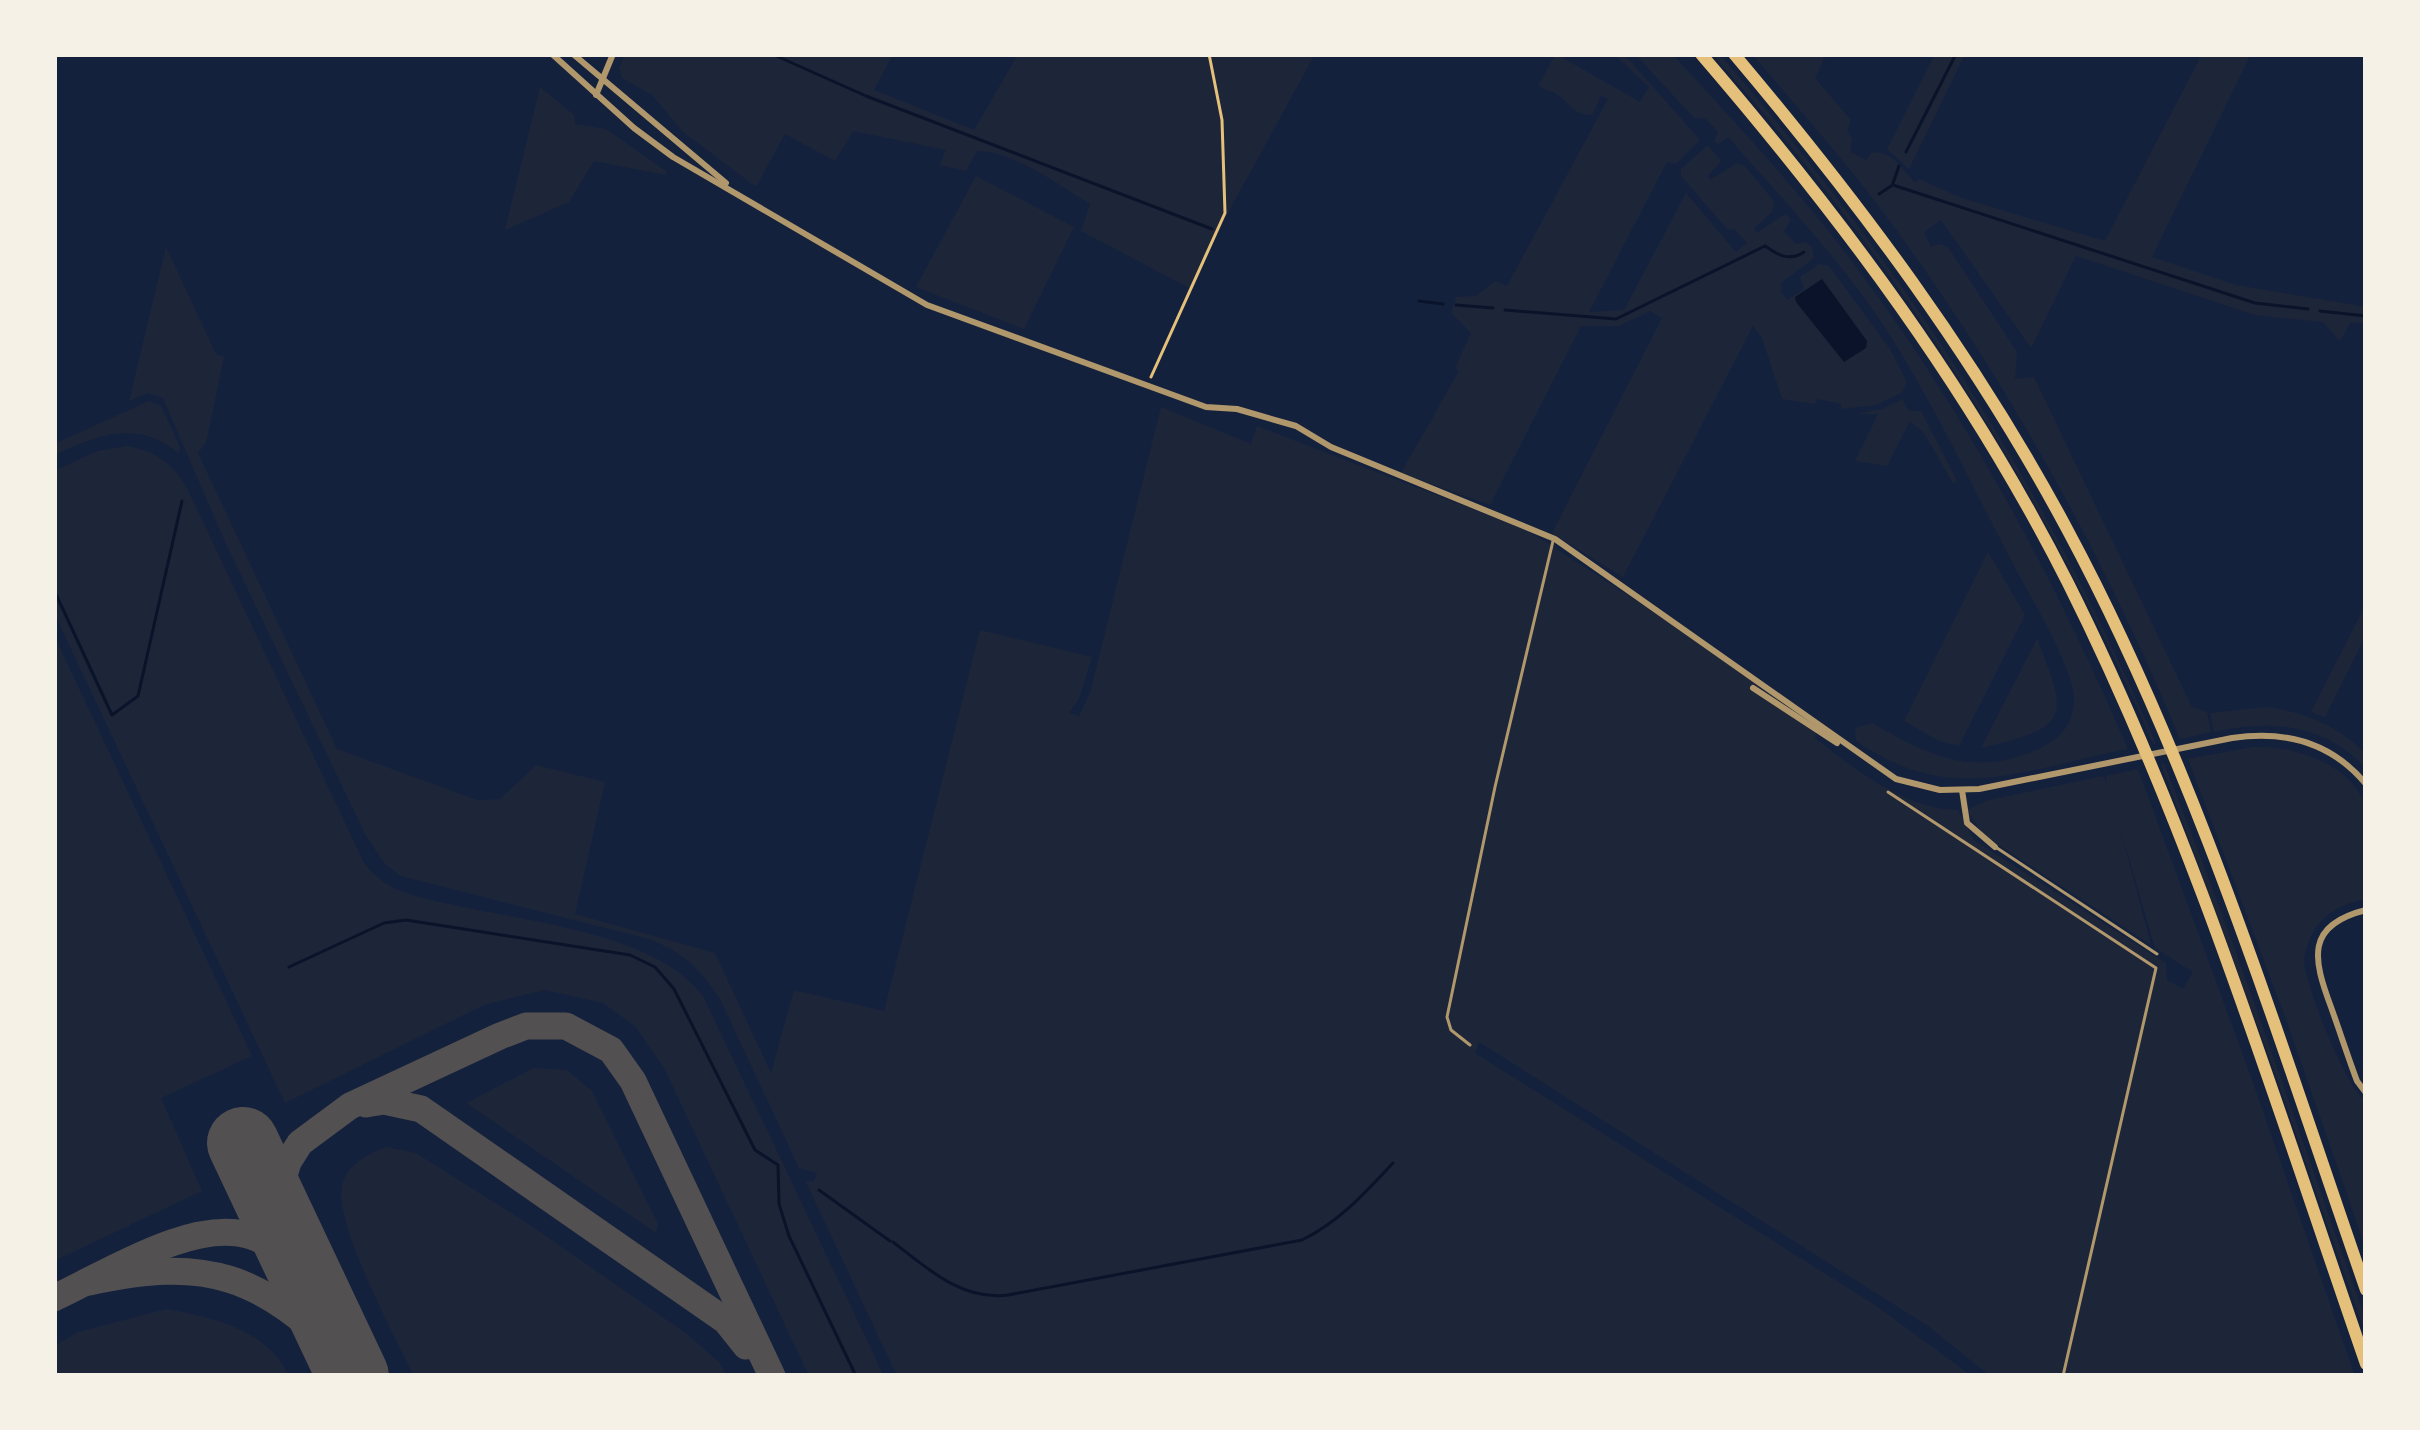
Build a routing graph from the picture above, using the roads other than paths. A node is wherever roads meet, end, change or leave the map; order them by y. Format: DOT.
graph roads {
  1 [pos="552,54"];
  2 [pos="573,54"];
  3 [pos="613,54"];
  4 [pos="1701,54"];
  5 [pos="1734,54"];
  6 [pos="602,80"];
  7 [pos="596,95"];
  8 [pos="733,190"];
  9 [pos="1555,539"];
  10 [pos="1753,688"];
  11 [pos="1874,766"];
  12 [pos="2366,784"];
  13 [pos="1962,790"];
  14 [pos="1888,792"];
  15 [pos="1995,847"];
  16 [pos="2366,910"];
  17 [pos="2157,954"];
  18 [pos="1470,1045"];
  19 [pos="2366,1093"];
  20 [pos="2366,1290"];
  21 [pos="2366,1364"];
  22 [pos="2063,1376"];
  1 -- 7 [label="street"];
  2 -- 6 [label="street"];
  3 -- 6 [label="street"];
  4 -- 21 [label="highway"];
  5 -- 20 [label="highway"];
  6 -- 7 [label="street"];
  6 -- 8 [label="street"];
  7 -- 8 [label="street"];
  8 -- 9 [label="street"];
  9 -- 11 [label="street"];
  9 -- 18 [label="lane"];
  10 -- 11 [label="street"];
  11 -- 13 [label="street"];
  12 -- 13 [label="street"];
  13 -- 15 [label="street"];
  14 -- 22 [label="lane"];
  15 -- 17 [label="lane"];
  16 -- 19 [label="street"];
}
